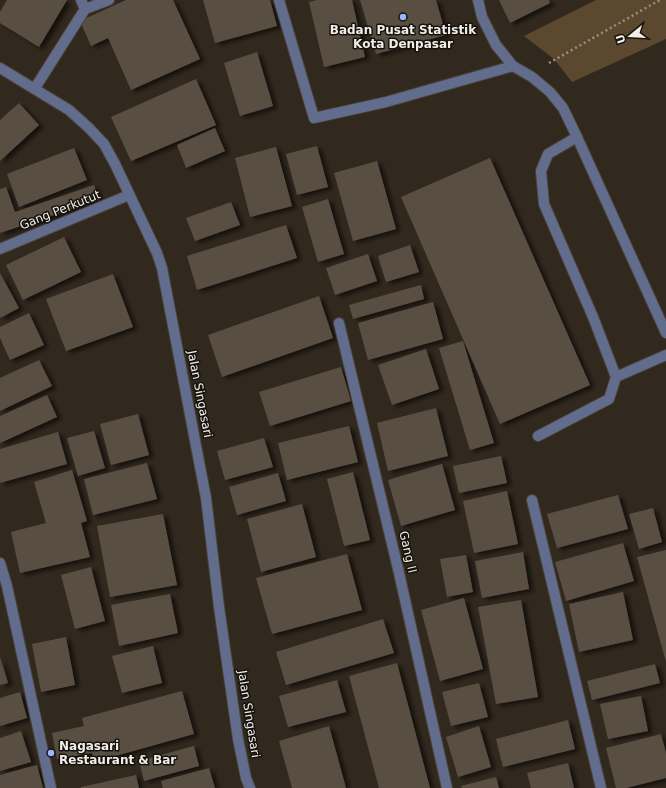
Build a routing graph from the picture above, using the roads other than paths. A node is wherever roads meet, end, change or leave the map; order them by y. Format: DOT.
graph roads {
  1 [pos="110,0"];
  2 [pos="279,0"];
  3 [pos="478,0"];
  4 [pos="83,5"];
  5 [pos="514,66"];
  6 [pos="0,68"];
  7 [pos="35,88"];
  8 [pos="577,137"];
  9 [pos="129,195"];
  10 [pos="0,249"];
  11 [pos="339,323"];
  12 [pos="666,333"];
  13 [pos="666,355"];
  14 [pos="616,377"];
  15 [pos="538,436"];
  16 [pos="532,500"];
  17 [pos="0,563"];
  18 [pos="51,788"];
  19 [pos="250,788"];
  20 [pos="447,788"];
  21 [pos="601,788"];
  1 -- 4 [label="street"];
  2 -- 5 [label="street"];
  3 -- 5 [label="street"];
  4 -- 7 [label="street"];
  5 -- 8 [label="street"];
  6 -- 7 [label="street, Jalan Singasari"];
  7 -- 9 [label="street, Jalan Singasari"];
  8 -- 12 [label="street"];
  8 -- 14 [label="street"];
  9 -- 10 [label="street, Gang Perkutut"];
  9 -- 19 [label="street, Jalan Singasari"];
  11 -- 20 [label="street, Gang II"];
  13 -- 14 [label="street"];
  14 -- 15 [label="street"];
  16 -- 21 [label="street"];
  17 -- 18 [label="street"];
}
